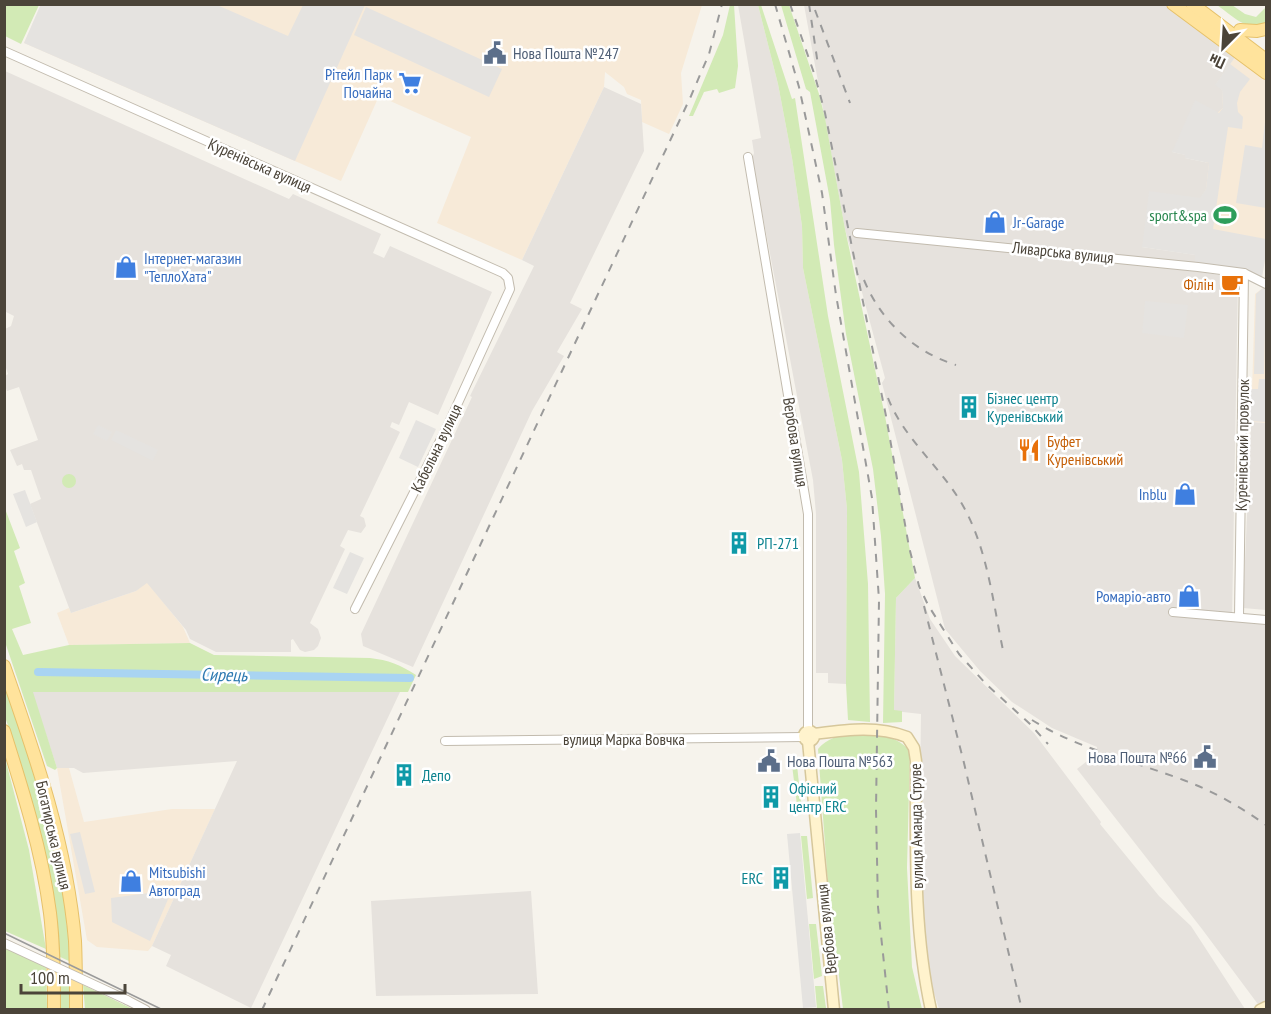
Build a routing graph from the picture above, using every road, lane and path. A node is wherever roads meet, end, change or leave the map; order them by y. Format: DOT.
graph roads {
  1 [pos="1173,4"];
  2 [pos="1192,4"];
  3 [pos="1205,4"];
  4 [pos="1266,29"];
  5 [pos="1240,30"];
  6 [pos="1266,49"];
  7 [pos="4,51"];
  8 [pos="1266,60"];
  9 [pos="1266,73"];
  10 [pos="748,157"];
  11 [pos="857,233"];
  12 [pos="1244,273"];
  13 [pos="510,284"];
  14 [pos="1266,284"];
  15 [pos="355,609"];
  16 [pos="1173,612"];
  17 [pos="1239,617"];
  18 [pos="1266,620"];
  19 [pos="4,666"];
  20 [pos="4,731"];
  21 [pos="808,735"];
  22 [pos="445,741"];
  23 [pos="4,942"];
  24 [pos="1266,1007"];
  25 [pos="54,1010"];
  26 [pos="76,1010"];
  27 [pos="146,1010"];
  28 [pos="834,1010"];
  29 [pos="931,1010"];
  30 [pos="1260,1010"];
  1 -- 9 [label="main road"];
  2 -- 8 [label="main road"];
  3 -- 5 [label="main road"];
  4 -- 5 [label="main road"];
  5 -- 6 [label="main road"];
  7 -- 13 [label="street, Куренівська вулиця"];
  10 -- 21 [label="street, Вербова вулиця"];
  11 -- 12 [label="street, Ливарська вулиця"];
  12 -- 14 [label="street, Ливарська вулиця"];
  12 -- 17 [label="street, Куренівський провулок"];
  13 -- 15 [label="street, Кабельна вулиця"];
  16 -- 17 [label="street"];
  17 -- 18 [label="street"];
  19 -- 26 [label="main road, Богатирська вулиця"];
  20 -- 25 [label="main road, Богатирська вулиця"];
  21 -- 22 [label="street, вулиця Марка Вовчка"];
  21 -- 28 [label="main road, Вербова вулиця"];
  21 -- 29 [label="main road, вулиця Аманда Струве"];
  23 -- 27 [label="street, bridge"];
  24 -- 30 [label="main road"];
}
